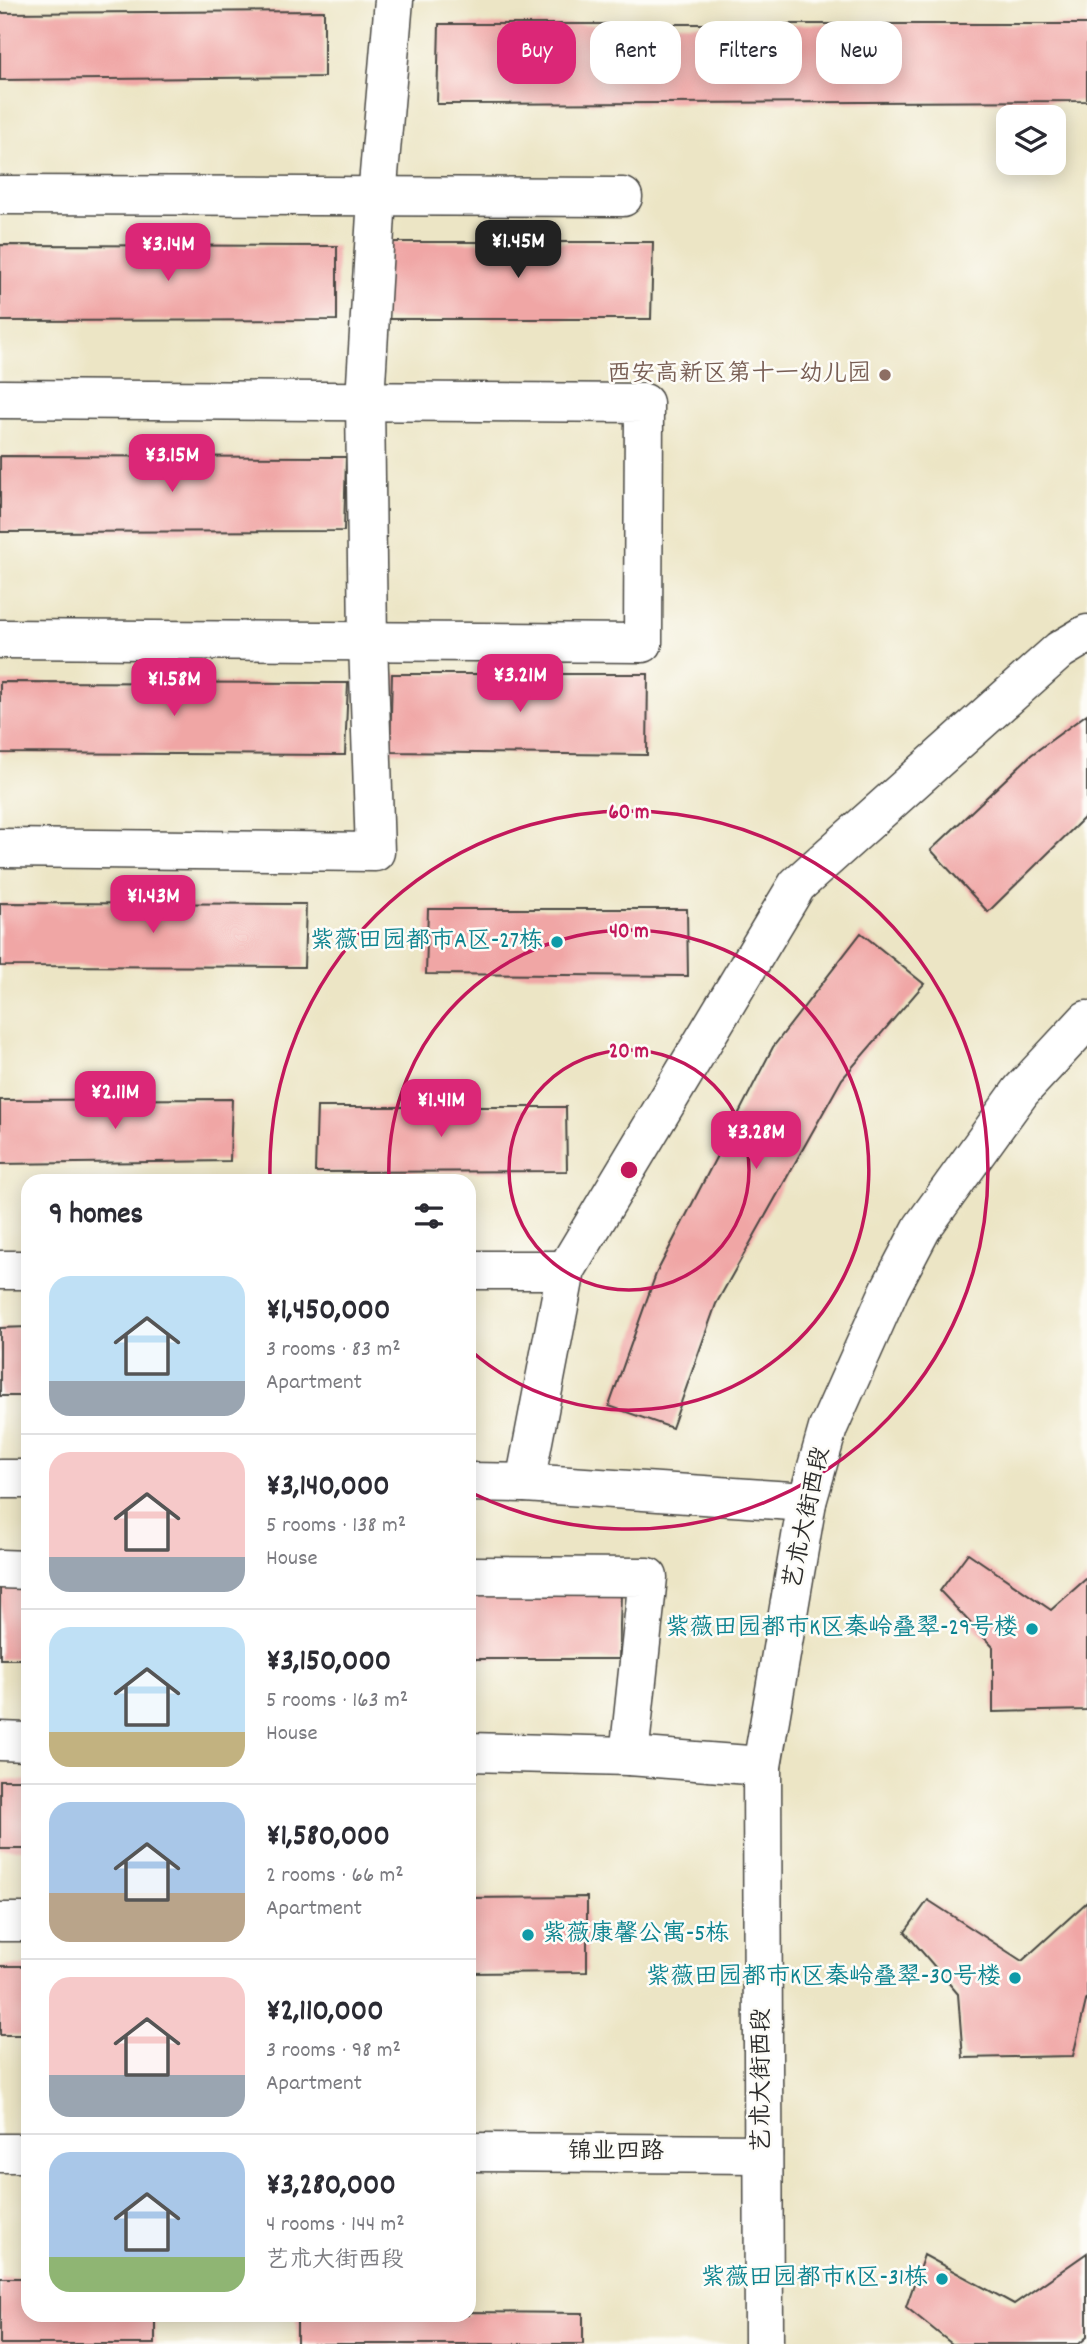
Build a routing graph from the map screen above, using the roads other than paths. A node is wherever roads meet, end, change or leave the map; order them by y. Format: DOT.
graph roads {
  1 [pos="394,0"];
  2 [pos="0,195"];
  3 [pos="377,197"];
  4 [pos="623,197"];
  5 [pos="0,399"];
  6 [pos="365,400"];
  7 [pos="1087,634"];
  8 [pos="0,639"];
  9 [pos="368,641"];
  10 [pos="0,848"];
  11 [pos="1087,1020"];
  12 [pos="0,1270"];
  13 [pos="21,1270"];
  14 [pos="476,1270"];
  15 [pos="566,1270"];
  16 [pos="0,1479"];
  17 [pos="21,1479"];
  18 [pos="476,1482"];
  19 [pos="525,1483"];
  20 [pos="807,1502"];
  21 [pos="0,1569"];
  22 [pos="21,1570"];
  23 [pos="476,1576"];
  24 [pos="0,1741"];
  25 [pos="21,1742"];
  26 [pos="476,1752"];
  27 [pos="629,1756"];
  28 [pos="762,1766"];
  29 [pos="0,1922"];
  30 [pos="21,1922"];
  31 [pos="476,2152"];
  32 [pos="0,2153"];
  33 [pos="21,2153"];
  34 [pos="763,2154"];
  35 [pos="764,2344"];
  1 -- 3 [label="street"];
  2 -- 3 [label="street"];
  3 -- 4 [label="street"];
  3 -- 6 [label="street"];
  5 -- 6 [label="street"];
  6 -- 9 [label="street"];
  6 -- 9 [label="street"];
  7 -- 15 [label="street"];
  8 -- 9 [label="street"];
  9 -- 10 [label="street"];
  11 -- 20 [label="street, 艺术大街西段"];
  12 -- 13 [label="street"];
  14 -- 15 [label="street"];
  15 -- 19 [label="street"];
  16 -- 17 [label="street"];
  18 -- 19 [label="street"];
  19 -- 20 [label="street"];
  20 -- 28 [label="street, 艺术大街西段"];
  21 -- 22 [label="street"];
  23 -- 27 [label="street"];
  24 -- 25 [label="street"];
  26 -- 27 [label="street"];
  27 -- 28 [label="street"];
  28 -- 34 [label="street, 艺术大街西段"];
  29 -- 30 [label="street"];
  31 -- 34 [label="street, 锦业四路"];
  32 -- 33 [label="street"];
  34 -- 35 [label="street, 艺术大街西段"];
}
